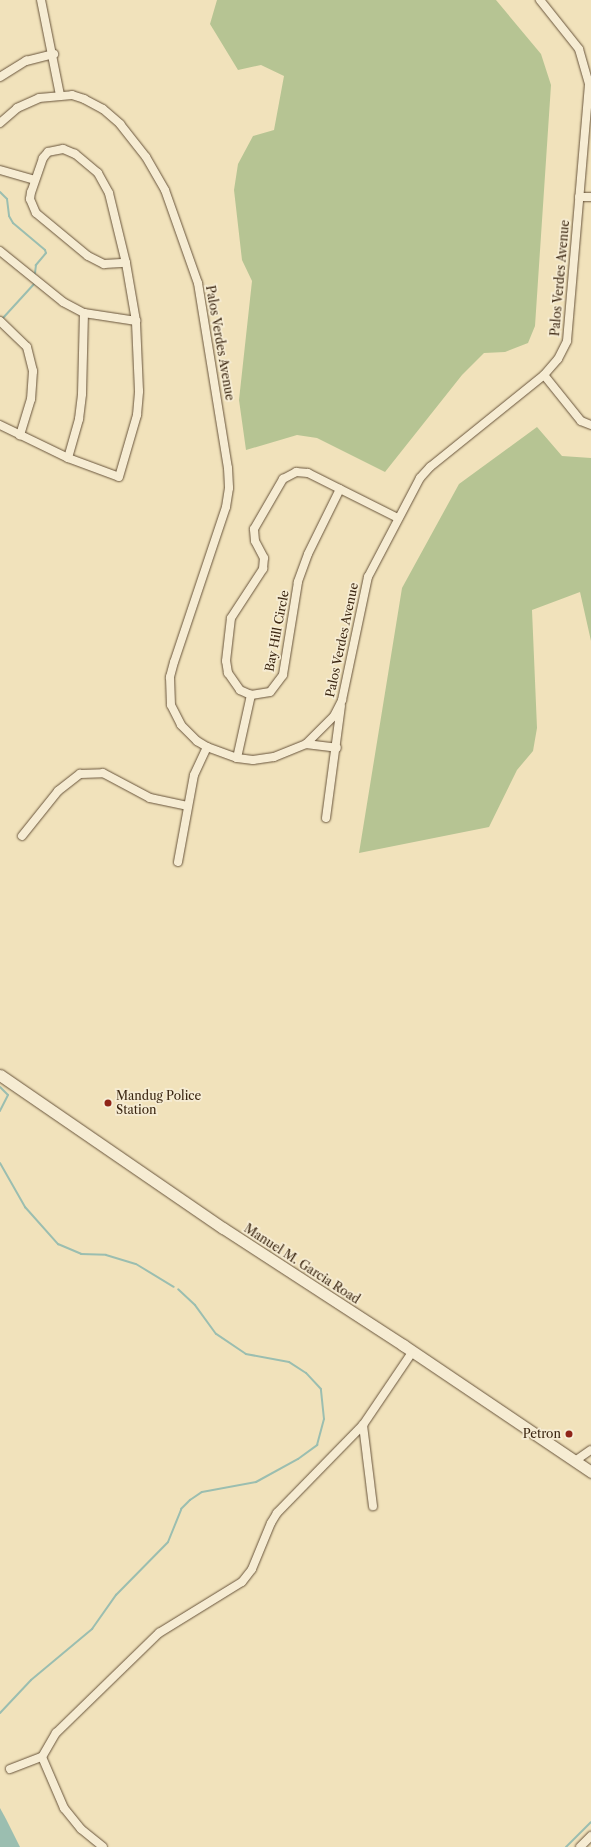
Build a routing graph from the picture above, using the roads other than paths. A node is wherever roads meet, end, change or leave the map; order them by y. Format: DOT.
graph roads {
  1 [pos="41,0"];
  2 [pos="540,0"];
  3 [pos="54,54"];
  4 [pos="0,77"];
  5 [pos="590,84"];
  6 [pos="60,95"];
  7 [pos="0,123"];
  8 [pos="0,170"];
  9 [pos="34,180"];
  10 [pos="579,197"];
  11 [pos="591,197"];
  12 [pos="0,250"];
  13 [pos="126,263"];
  14 [pos="84,313"];
  15 [pos="0,320"];
  16 [pos="136,321"];
  17 [pos="544,375"];
  18 [pos="0,425"];
  19 [pos="591,425"];
  20 [pos="20,434"];
  21 [pos="68,458"];
  22 [pos="340,489"];
  23 [pos="398,518"];
  24 [pos="251,695"];
  25 [pos="342,700"];
  26 [pos="306,744"];
  27 [pos="207,747"];
  28 [pos="337,748"];
  29 [pos="237,758"];
  30 [pos="187,806"];
  31 [pos="326,818"];
  32 [pos="22,836"];
  33 [pos="178,862"];
  34 [pos="0,1075"];
  35 [pos="413,1352"];
  36 [pos="363,1425"];
  37 [pos="591,1450"];
  38 [pos="575,1461"];
  39 [pos="591,1472"];
  40 [pos="373,1506"];
  41 [pos="42,1757"];
  42 [pos="10,1769"];
  43 [pos="591,1836"];
  44 [pos="103,1847"];
  45 [pos="580,1847"];
  1 -- 3 [label="street"];
  2 -- 5 [label="street, Palos Verdes Avenue"];
  3 -- 4 [label="street"];
  3 -- 6 [label="street"];
  5 -- 10 [label="street, Palos Verdes Avenue"];
  6 -- 7 [label="street, Palos Verdes Avenue"];
  6 -- 27 [label="street, Palos Verdes Avenue"];
  8 -- 9 [label="street"];
  9 -- 13 [label="street"];
  9 -- 13 [label="street"];
  10 -- 11 [label="street"];
  10 -- 17 [label="street, Palos Verdes Avenue"];
  12 -- 14 [label="street"];
  13 -- 16 [label="street"];
  14 -- 16 [label="street"];
  14 -- 21 [label="street"];
  15 -- 20 [label="street"];
  16 -- 21 [label="street"];
  17 -- 19 [label="street"];
  17 -- 23 [label="street, Palos Verdes Avenue"];
  18 -- 20 [label="street"];
  20 -- 21 [label="street"];
  22 -- 23 [label="street"];
  22 -- 24 [label="street, Bay Hill Circle"];
  22 -- 24 [label="street"];
  23 -- 25 [label="street, Palos Verdes Avenue"];
  24 -- 29 [label="street"];
  25 -- 26 [label="street, Palos Verdes Avenue"];
  25 -- 28 [label="street"];
  26 -- 28 [label="street"];
  26 -- 29 [label="street, Palos Verdes Avenue"];
  27 -- 29 [label="street, Palos Verdes Avenue"];
  27 -- 30 [label="street"];
  28 -- 31 [label="street"];
  30 -- 32 [label="street"];
  30 -- 33 [label="street"];
  34 -- 35 [label="main road, Manuel M. Garcia Road"];
  35 -- 36 [label="street"];
  35 -- 38 [label="main road, Manuel M. Garcia Road"];
  36 -- 40 [label="street"];
  36 -- 41 [label="street"];
  37 -- 38 [label="street"];
  38 -- 39 [label="main road, Manuel M. Garcia Road"];
  41 -- 42 [label="street"];
  41 -- 44 [label="street"];
  43 -- 45 [label="street"];
}
